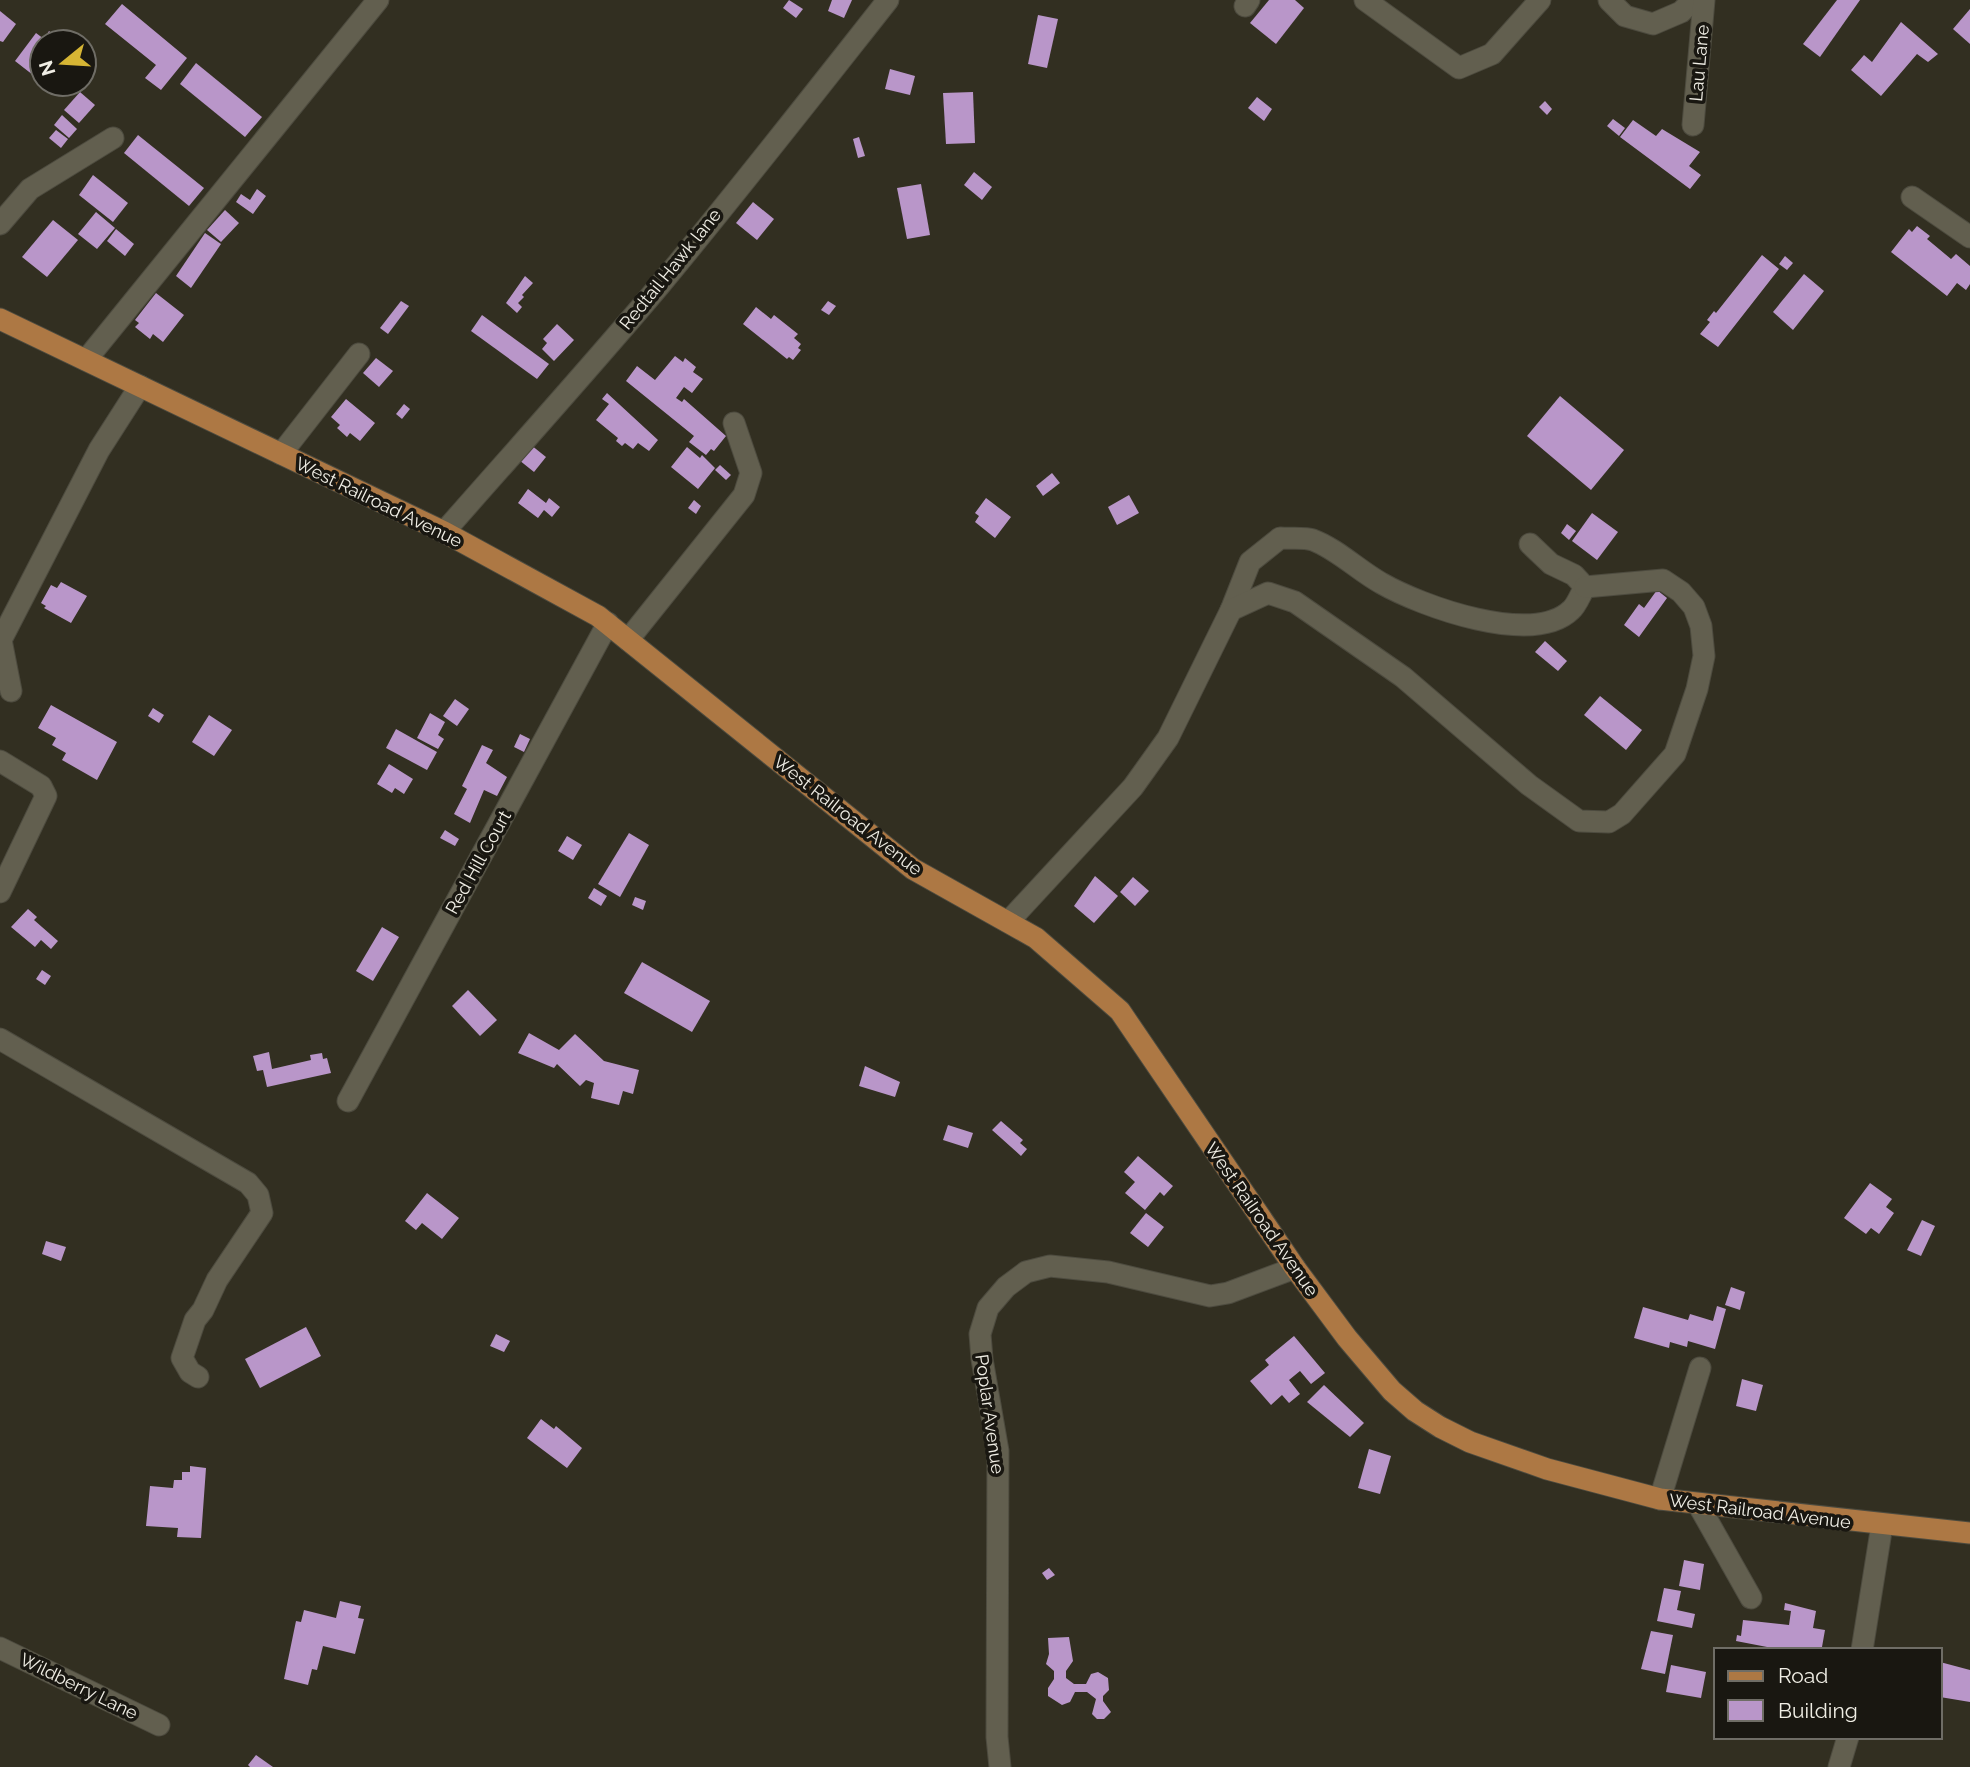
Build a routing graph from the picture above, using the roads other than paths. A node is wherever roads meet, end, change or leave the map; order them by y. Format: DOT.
graph roads {
  1 [pos="378,0"];
  2 [pos="888,0"];
  3 [pos="1365,0"];
  4 [pos="1540,0"];
  5 [pos="1609,0"];
  6 [pos="1693,0"];
  7 [pos="1704,0"];
  8 [pos="1693,125"];
  9 [pos="113,138"];
  10 [pos="1912,197"];
  11 [pos="0,224"];
  12 [pos="1970,237"];
  13 [pos="0,319"];
  14 [pos="359,354"];
  15 [pos="86,360"];
  16 [pos="140,386"];
  17 [pos="734,423"];
  18 [pos="281,454"];
  19 [pos="444,532"];
  20 [pos="1530,544"];
  21 [pos="1585,587"];
  22 [pos="1231,610"];
  23 [pos="608,623"];
  24 [pos="628,640"];
  25 [pos="10,691"];
  26 [pos="1,763"];
  27 [pos="0,892"];
  28 [pos="1009,921"];
  29 [pos="0,1039"];
  30 [pos="348,1101"];
  31 [pos="1294,1268"];
  32 [pos="1699,1367"];
  33 [pos="198,1377"];
  34 [pos="1660,1499"];
  35 [pos="1698,1504"];
  36 [pos="1882,1525"];
  37 [pos="1970,1532"];
  38 [pos="1751,1598"];
  39 [pos="0,1648"];
  40 [pos="1862,1648"];
  41 [pos="159,1724"];
  42 [pos="1848,1739"];
  43 [pos="1000,1767"];
  44 [pos="1839,1767"];
  1 -- 15 [label="street"];
  2 -- 19 [label="street, Redtail Hawk lane"];
  3 -- 4 [label="street"];
  5 -- 6 [label="street"];
  7 -- 8 [label="street, Lau Lane"];
  9 -- 11 [label="street"];
  10 -- 12 [label="street"];
  13 -- 15 [label="main road, West Railroad Avenue"];
  14 -- 18 [label="street"];
  15 -- 16 [label="main road, West Railroad Avenue"];
  16 -- 18 [label="main road, West Railroad Avenue"];
  16 -- 25 [label="street"];
  17 -- 24 [label="street"];
  18 -- 19 [label="main road, West Railroad Avenue"];
  19 -- 23 [label="main road, West Railroad Avenue"];
  20 -- 21 [label="street"];
  21 -- 22 [label="street"];
  21 -- 22 [label="street"];
  22 -- 28 [label="street"];
  23 -- 24 [label="main road, West Railroad Avenue"];
  23 -- 30 [label="street, Red Hill Court"];
  24 -- 28 [label="main road, West Railroad Avenue"];
  26 -- 27 [label="street"];
  28 -- 31 [label="main road, West Railroad Avenue"];
  29 -- 33 [label="street"];
  31 -- 34 [label="main road, West Railroad Avenue"];
  31 -- 43 [label="street, Poplar Avenue"];
  32 -- 34 [label="street"];
  34 -- 35 [label="main road, West Railroad Avenue"];
  35 -- 36 [label="main road, West Railroad Avenue"];
  35 -- 38 [label="street"];
  36 -- 37 [label="main road, West Railroad Avenue"];
  36 -- 40 [label="street"];
  39 -- 41 [label="street, Wildberry Lane"];
  42 -- 44 [label="street"];
}
